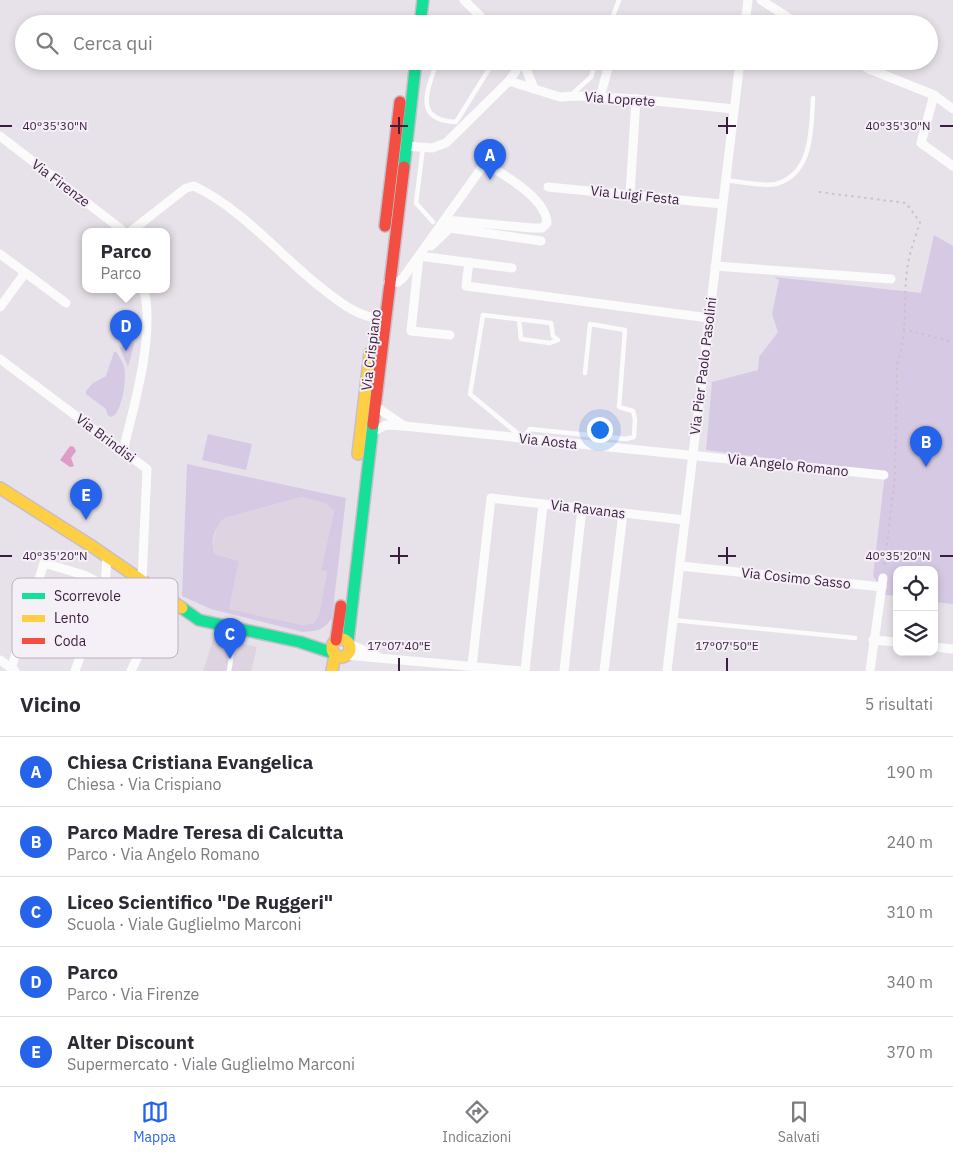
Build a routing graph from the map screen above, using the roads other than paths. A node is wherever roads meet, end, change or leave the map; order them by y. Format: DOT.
graph roads {
  1 [pos="413,0"];
  2 [pos="423,0"];
  3 [pos="464,0"];
  4 [pos="618,0"];
  5 [pos="748,0"];
  6 [pos="760,0"];
  7 [pos="411,15"];
  8 [pos="421,15"];
  9 [pos="479,15"];
  10 [pos="613,15"];
  11 [pos="746,15"];
  12 [pos="784,15"];
  13 [pos="405,70"];
  14 [pos="415,70"];
  15 [pos="434,70"];
  16 [pos="488,70"];
  17 [pos="516,70"];
  18 [pos="527,70"];
  19 [pos="593,70"];
  20 [pos="608,70"];
  21 [pos="739,70"];
  22 [pos="872,70"];
  23 [pos="509,81"];
  24 [pos="534,89"];
  25 [pos="934,95"];
  26 [pos="570,96"];
  27 [pos="600,97"];
  28 [pos="813,98"];
  29 [pos="636,99"];
  30 [pos="734,110"];
  31 [pos="953,110"];
  32 [pos="0,136"];
  33 [pos="406,146"];
  34 [pos="423,147"];
  35 [pos="953,166"];
  36 [pos="725,180"];
  37 [pos="548,186"];
  38 [pos="630,194"];
  39 [pos="722,204"];
  40 [pos="446,220"];
  41 [pos="433,222"];
  42 [pos="117,228"];
  43 [pos="136,228"];
  44 [pos="541,240"];
  45 [pos="0,254"];
  46 [pos="419,256"];
  47 [pos="469,262"];
  48 [pos="715,266"];
  49 [pos="512,268"];
  50 [pos="26,273"];
  51 [pos="891,279"];
  52 [pos="388,283"];
  53 [pos="145,293"];
  54 [pos="66,303"];
  55 [pos="0,307"];
  56 [pos="374,318"];
  57 [pos="709,318"];
  58 [pos="519,319"];
  59 [pos="450,335"];
  60 [pos="0,359"];
  61 [pos="585,374"];
  62 [pos="375,406"];
  63 [pos="404,426"];
  64 [pos="372,432"];
  65 [pos="523,438"];
  66 [pos="123,451"];
  67 [pos="693,456"];
  68 [pos="884,475"];
  69 [pos="0,488"];
  70 [pos="543,504"];
  71 [pos="582,508"];
  72 [pos="623,513"];
  73 [pos="685,520"];
  74 [pos="107,557"];
  75 [pos="680,566"];
  76 [pos="40,578"];
  77 [pos="89,578"];
  78 [pos="106,578"];
  79 [pos="138,578"];
  80 [pos="142,578"];
  81 [pos="178,606"];
  82 [pos="673,620"];
  83 [pos="236,629"];
  84 [pos="855,638"];
  85 [pos="873,640"];
  86 [pos="893,642"];
  87 [pos="938,647"];
  88 [pos="341,648"];
  89 [pos="953,649"];
  90 [pos="80,658"];
  91 [pos="137,658"];
  92 [pos="0,660"];
  93 [pos="477,668"];
  94 [pos="13,670"];
  95 [pos="75,671"];
  96 [pos="131,671"];
  97 [pos="228,671"];
  98 [pos="332,671"];
  99 [pos="343,671"];
  100 [pos="523,671"];
  101 [pos="564,671"];
  102 [pos="604,671"];
  103 [pos="667,671"];
  104 [pos="870,671"];
  1 -- 7 [label="main road"];
  2 -- 8 [label="main road"];
  3 -- 9 [label="street"];
  4 -- 10 [label="lane"];
  5 -- 11 [label="street"];
  6 -- 12 [label="street"];
  13 -- 56 [label="main road, Via Crispiano"];
  14 -- 33 [label="main road, Via Crispiano"];
  15 -- 16 [label="lane"];
  17 -- 23 [label="street"];
  18 -- 24 [label="street"];
  19 -- 26 [label="lane"];
  20 -- 27 [label="street"];
  21 -- 30 [label="street, Via Pier Paolo Pasolini"];
  22 -- 25 [label="street"];
  23 -- 24 [label="street, Via Loprete"];
  23 -- 34 [label="street"];
  24 -- 26 [label="street, Via Loprete"];
  25 -- 31 [label="street"];
  25 -- 35 [label="street"];
  26 -- 27 [label="street, Via Loprete"];
  27 -- 29 [label="street, Via Loprete"];
  28 -- 36 [label="lane"];
  29 -- 30 [label="street, Via Loprete"];
  29 -- 38 [label="street"];
  30 -- 36 [label="street, Via Pier Paolo Pasolini"];
  32 -- 42 [label="street, Via Firenze"];
  33 -- 34 [label="street"];
  33 -- 52 [label="main road, Via Crispiano"];
  34 -- 41 [label="lane"];
  36 -- 39 [label="street, Via Pier Paolo Pasolini"];
  37 -- 38 [label="street, Via Luigi Festa"];
  38 -- 39 [label="street, Via Luigi Festa"];
  39 -- 48 [label="street, Via Pier Paolo Pasolini"];
  40 -- 40 [label="street"];
  40 -- 46 [label="street"];
  43 -- 56 [label="street"];
  44 -- 46 [label="street"];
  45 -- 50 [label="street"];
  46 -- 47 [label="street"];
  46 -- 52 [label="street"];
  46 -- 59 [label="street"];
  47 -- 49 [label="street"];
  47 -- 57 [label="street"];
  48 -- 51 [label="street"];
  48 -- 57 [label="street, Via Pier Paolo Pasolini"];
  50 -- 54 [label="street"];
  50 -- 55 [label="street"];
  52 -- 62 [label="main road, Via Crispiano"];
  53 -- 66 [label="street"];
  56 -- 88 [label="main road, Via Crispiano"];
  57 -- 67 [label="street, Via Pier Paolo Pasolini"];
  58 -- 58 [label="lane"];
  58 -- 65 [label="lane"];
  60 -- 66 [label="street, Via Brindisi"];
  61 -- 65 [label="lane"];
  62 -- 63 [label="street"];
  62 -- 64 [label="main road, Via Crispiano"];
  63 -- 64 [label="street"];
  63 -- 65 [label="street, Via Aosta"];
  64 -- 88 [label="main road, Via Crispiano"];
  65 -- 67 [label="street, Via Aosta"];
  66 -- 80 [label="street, Via Brindisi"];
  67 -- 68 [label="street, Via Angelo Romano"];
  67 -- 73 [label="street, Via Pier Paolo Pasolini"];
  69 -- 74 [label="main road"];
  70 -- 71 [label="street, Via Ravanas"];
  70 -- 93 [label="street, Via Ravanas"];
  70 -- 100 [label="street"];
  71 -- 72 [label="street, Via Ravanas"];
  71 -- 101 [label="street"];
  72 -- 73 [label="street, Via Ravanas"];
  72 -- 102 [label="street"];
  73 -- 75 [label="street, Via Pier Paolo Pasolini"];
  74 -- 78 [label="street"];
  74 -- 79 [label="main road"];
  75 -- 82 [label="street, Via Pier Paolo Pasolini"];
  75 -- 85 [label="street, Via Cosimo Sasso"];
  76 -- 77 [label="street"];
  81 -- 83 [label="main road"];
  82 -- 84 [label="lane"];
  82 -- 103 [label="street, Via Pier Paolo Pasolini"];
  83 -- 88 [label="main road"];
  83 -- 97 [label="lane"];
  85 -- 86 [label="street"];
  85 -- 104 [label="street"];
  87 -- 89 [label="street"];
  88 -- 93 [label="street"];
  88 -- 98 [label="main road, Via Crispiano"];
  88 -- 99 [label="main road, Via Crispiano"];
  90 -- 95 [label="street"];
  91 -- 96 [label="street"];
  92 -- 94 [label="street"];
  93 -- 100 [label="street"];
}
